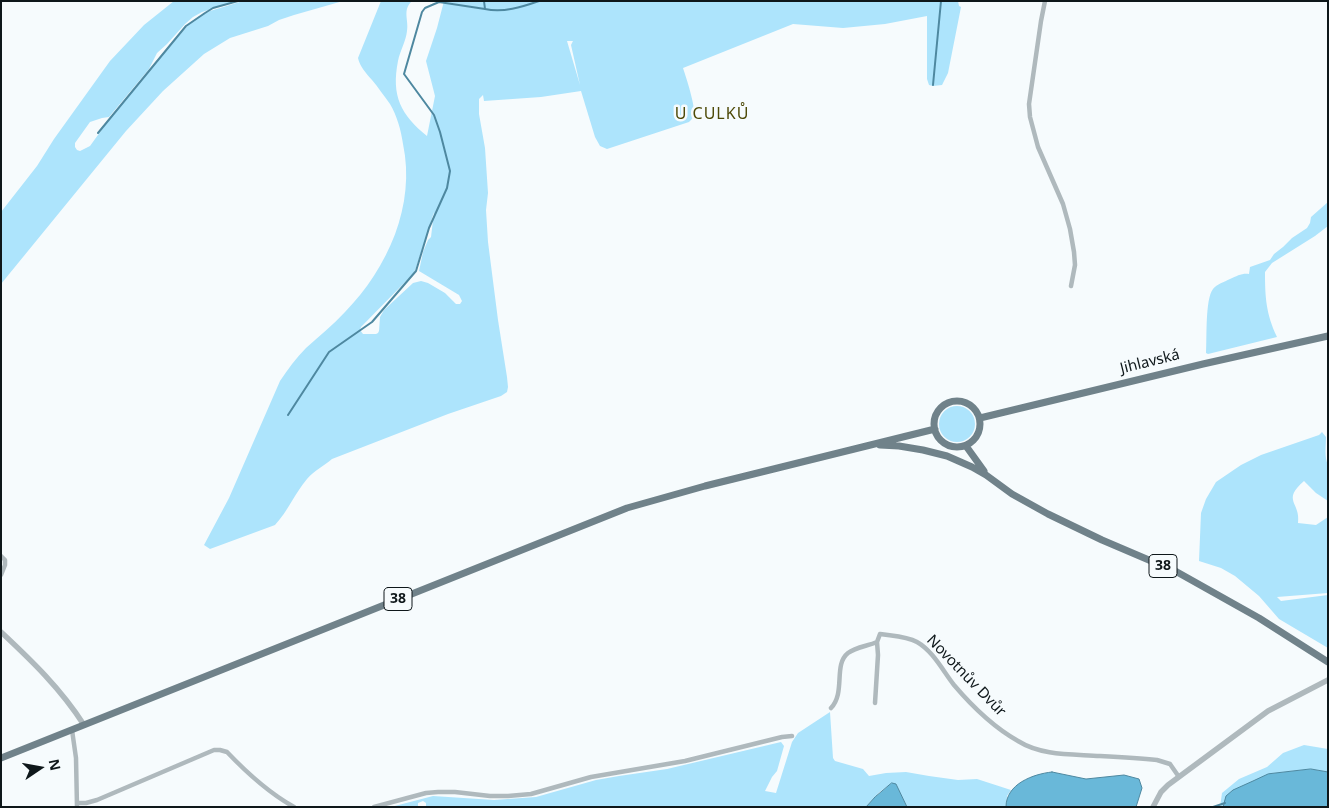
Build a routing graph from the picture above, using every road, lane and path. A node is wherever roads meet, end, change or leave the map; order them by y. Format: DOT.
graph roads {
  1 [pos="1045,1"];
  2 [pos="1071,286"];
  3 [pos="1328,336"];
  4 [pos="980,418"];
  5 [pos="935,430"];
  6 [pos="966,446"];
  7 [pos="861,447"];
  8 [pos="993,480"];
  9 [pos="1,556"];
  10 [pos="1,575"];
  11 [pos="2,634"];
  12 [pos="877,642"];
  13 [pos="1328,662"];
  14 [pos="1328,680"];
  15 [pos="875,703"];
  16 [pos="831,708"];
  17 [pos="84,725"];
  18 [pos="72,730"];
  19 [pos="792,736"];
  20 [pos="1,758"];
  21 [pos="1179,777"];
  22 [pos="77,805"];
  23 [pos="294,807"];
  24 [pos="374,807"];
  25 [pos="1154,807"];
  1 -- 2 [label="street"];
  3 -- 4 [label="main road, Jihlavská"];
  4 -- 5 [label="main road"];
  4 -- 6 [label="main road"];
  5 -- 6 [label="main road"];
  5 -- 7 [label="main road, 38"];
  6 -- 8 [label="main road, 38"];
  7 -- 8 [label="main road"];
  7 -- 17 [label="main road, 38"];
  8 -- 13 [label="main road, 38"];
  9 -- 10 [label="street"];
  11 -- 17 [label="street"];
  12 -- 15 [label="street"];
  12 -- 16 [label="street, Novotnův Dvůr"];
  12 -- 21 [label="street, Novotnův Dvůr"];
  14 -- 21 [label="street"];
  17 -- 18 [label="main road, 38"];
  18 -- 20 [label="main road, 38"];
  18 -- 22 [label="street"];
  19 -- 24 [label="street"];
  21 -- 25 [label="street"];
  22 -- 23 [label="street"];
}
